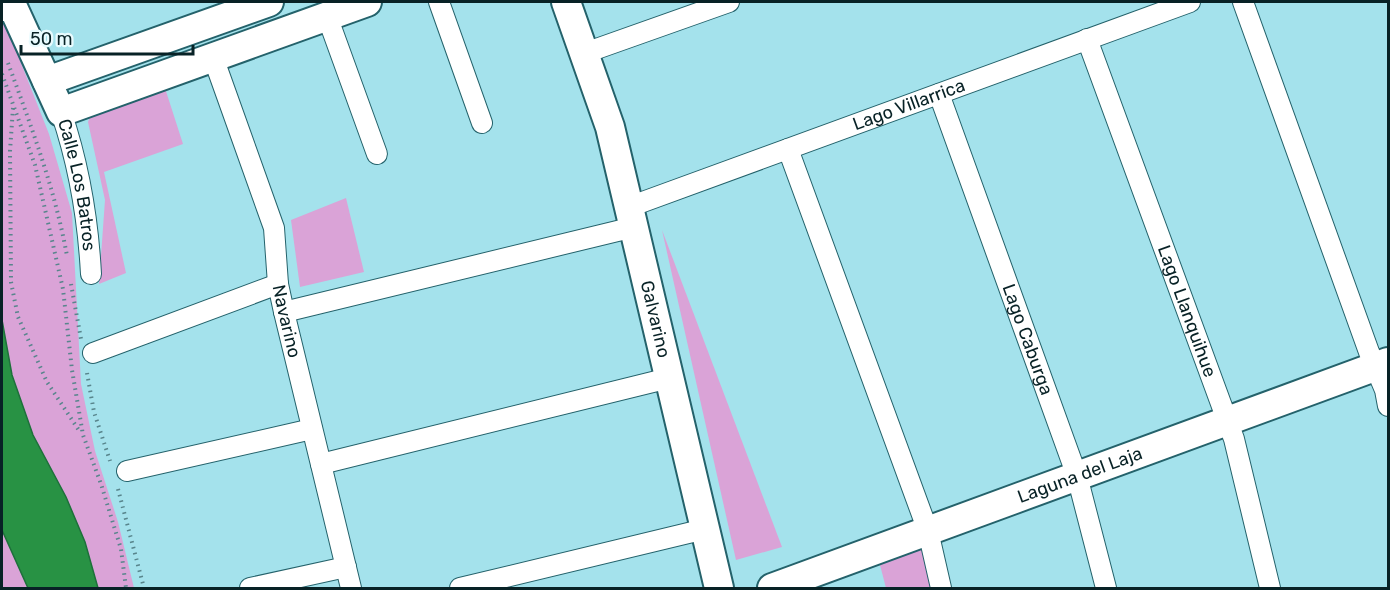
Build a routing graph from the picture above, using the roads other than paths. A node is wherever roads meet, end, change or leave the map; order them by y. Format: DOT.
graph roads {
  1 [pos="269,2"];
  2 [pos="367,2"];
  3 [pos="440,2"];
  4 [pos="566,2"];
  5 [pos="729,2"];
  6 [pos="1190,2"];
  7 [pos="1243,2"];
  8 [pos="7,4"];
  9 [pos="327,16"];
  10 [pos="1087,39"];
  11 [pos="585,53"];
  12 [pos="213,57"];
  13 [pos="47,81"];
  14 [pos="939,94"];
  15 [pos="61,112"];
  16 [pos="482,123"];
  17 [pos="788,149"];
  18 [pos="377,154"];
  19 [pos="631,217"];
  20 [pos="91,274"];
  21 [pos="278,284"];
  22 [pos="284,312"];
  23 [pos="87,355"];
  24 [pos="1382,364"];
  25 [pos="669,378"];
  26 [pos="1389,406"];
  27 [pos="1227,422"];
  28 [pos="312,429"];
  29 [pos="321,464"];
  30 [pos="120,470"];
  31 [pos="1077,477"];
  32 [pos="705,529"];
  33 [pos="928,531"];
  34 [pos="346,567"];
  35 [pos="250,588"];
  36 [pos="351,588"];
  37 [pos="460,588"];
  38 [pos="720,588"];
  39 [pos="772,588"];
  40 [pos="941,588"];
  41 [pos="1106,588"];
  42 [pos="1270,588"];
  1 -- 13 [label="street"];
  2 -- 9 [label="street"];
  3 -- 16 [label="street"];
  4 -- 11 [label="street, Galvarino"];
  5 -- 11 [label="street"];
  6 -- 10 [label="street, Lago Villarrica"];
  7 -- 24 [label="street"];
  8 -- 13 [label="street, Calle Los Batros"];
  9 -- 12 [label="street"];
  9 -- 18 [label="street"];
  10 -- 14 [label="street, Lago Villarrica"];
  10 -- 27 [label="street, Lago Llanquihue"];
  11 -- 19 [label="street, Galvarino"];
  12 -- 15 [label="street"];
  12 -- 21 [label="street, Navarino"];
  13 -- 15 [label="street, Calle Los Batros"];
  14 -- 17 [label="street, Lago Villarrica"];
  14 -- 31 [label="street, Lago Caburga"];
  15 -- 20 [label="street, Calle Los Batros"];
  17 -- 19 [label="street, Lago Villarrica"];
  17 -- 33 [label="street"];
  19 -- 22 [label="street, Lago Villarrica"];
  19 -- 25 [label="street, Galvarino"];
  21 -- 22 [label="street, Navarino"];
  21 -- 23 [label="street"];
  22 -- 28 [label="street, Navarino"];
  24 -- 26 [label="street"];
  24 -- 27 [label="street, Laguna del Laja"];
  25 -- 29 [label="street"];
  25 -- 32 [label="street, Galvarino"];
  27 -- 31 [label="street, Laguna del Laja"];
  27 -- 42 [label="street, Lago Llanquihue"];
  28 -- 29 [label="street, Navarino"];
  28 -- 30 [label="street"];
  29 -- 34 [label="street, Navarino"];
  31 -- 33 [label="street, Laguna del Laja"];
  31 -- 41 [label="street, Lago Caburga"];
  32 -- 37 [label="street"];
  32 -- 38 [label="street, Galvarino"];
  33 -- 39 [label="street, Laguna del Laja"];
  33 -- 40 [label="street"];
  34 -- 35 [label="street"];
  34 -- 36 [label="street, Navarino"];
}
